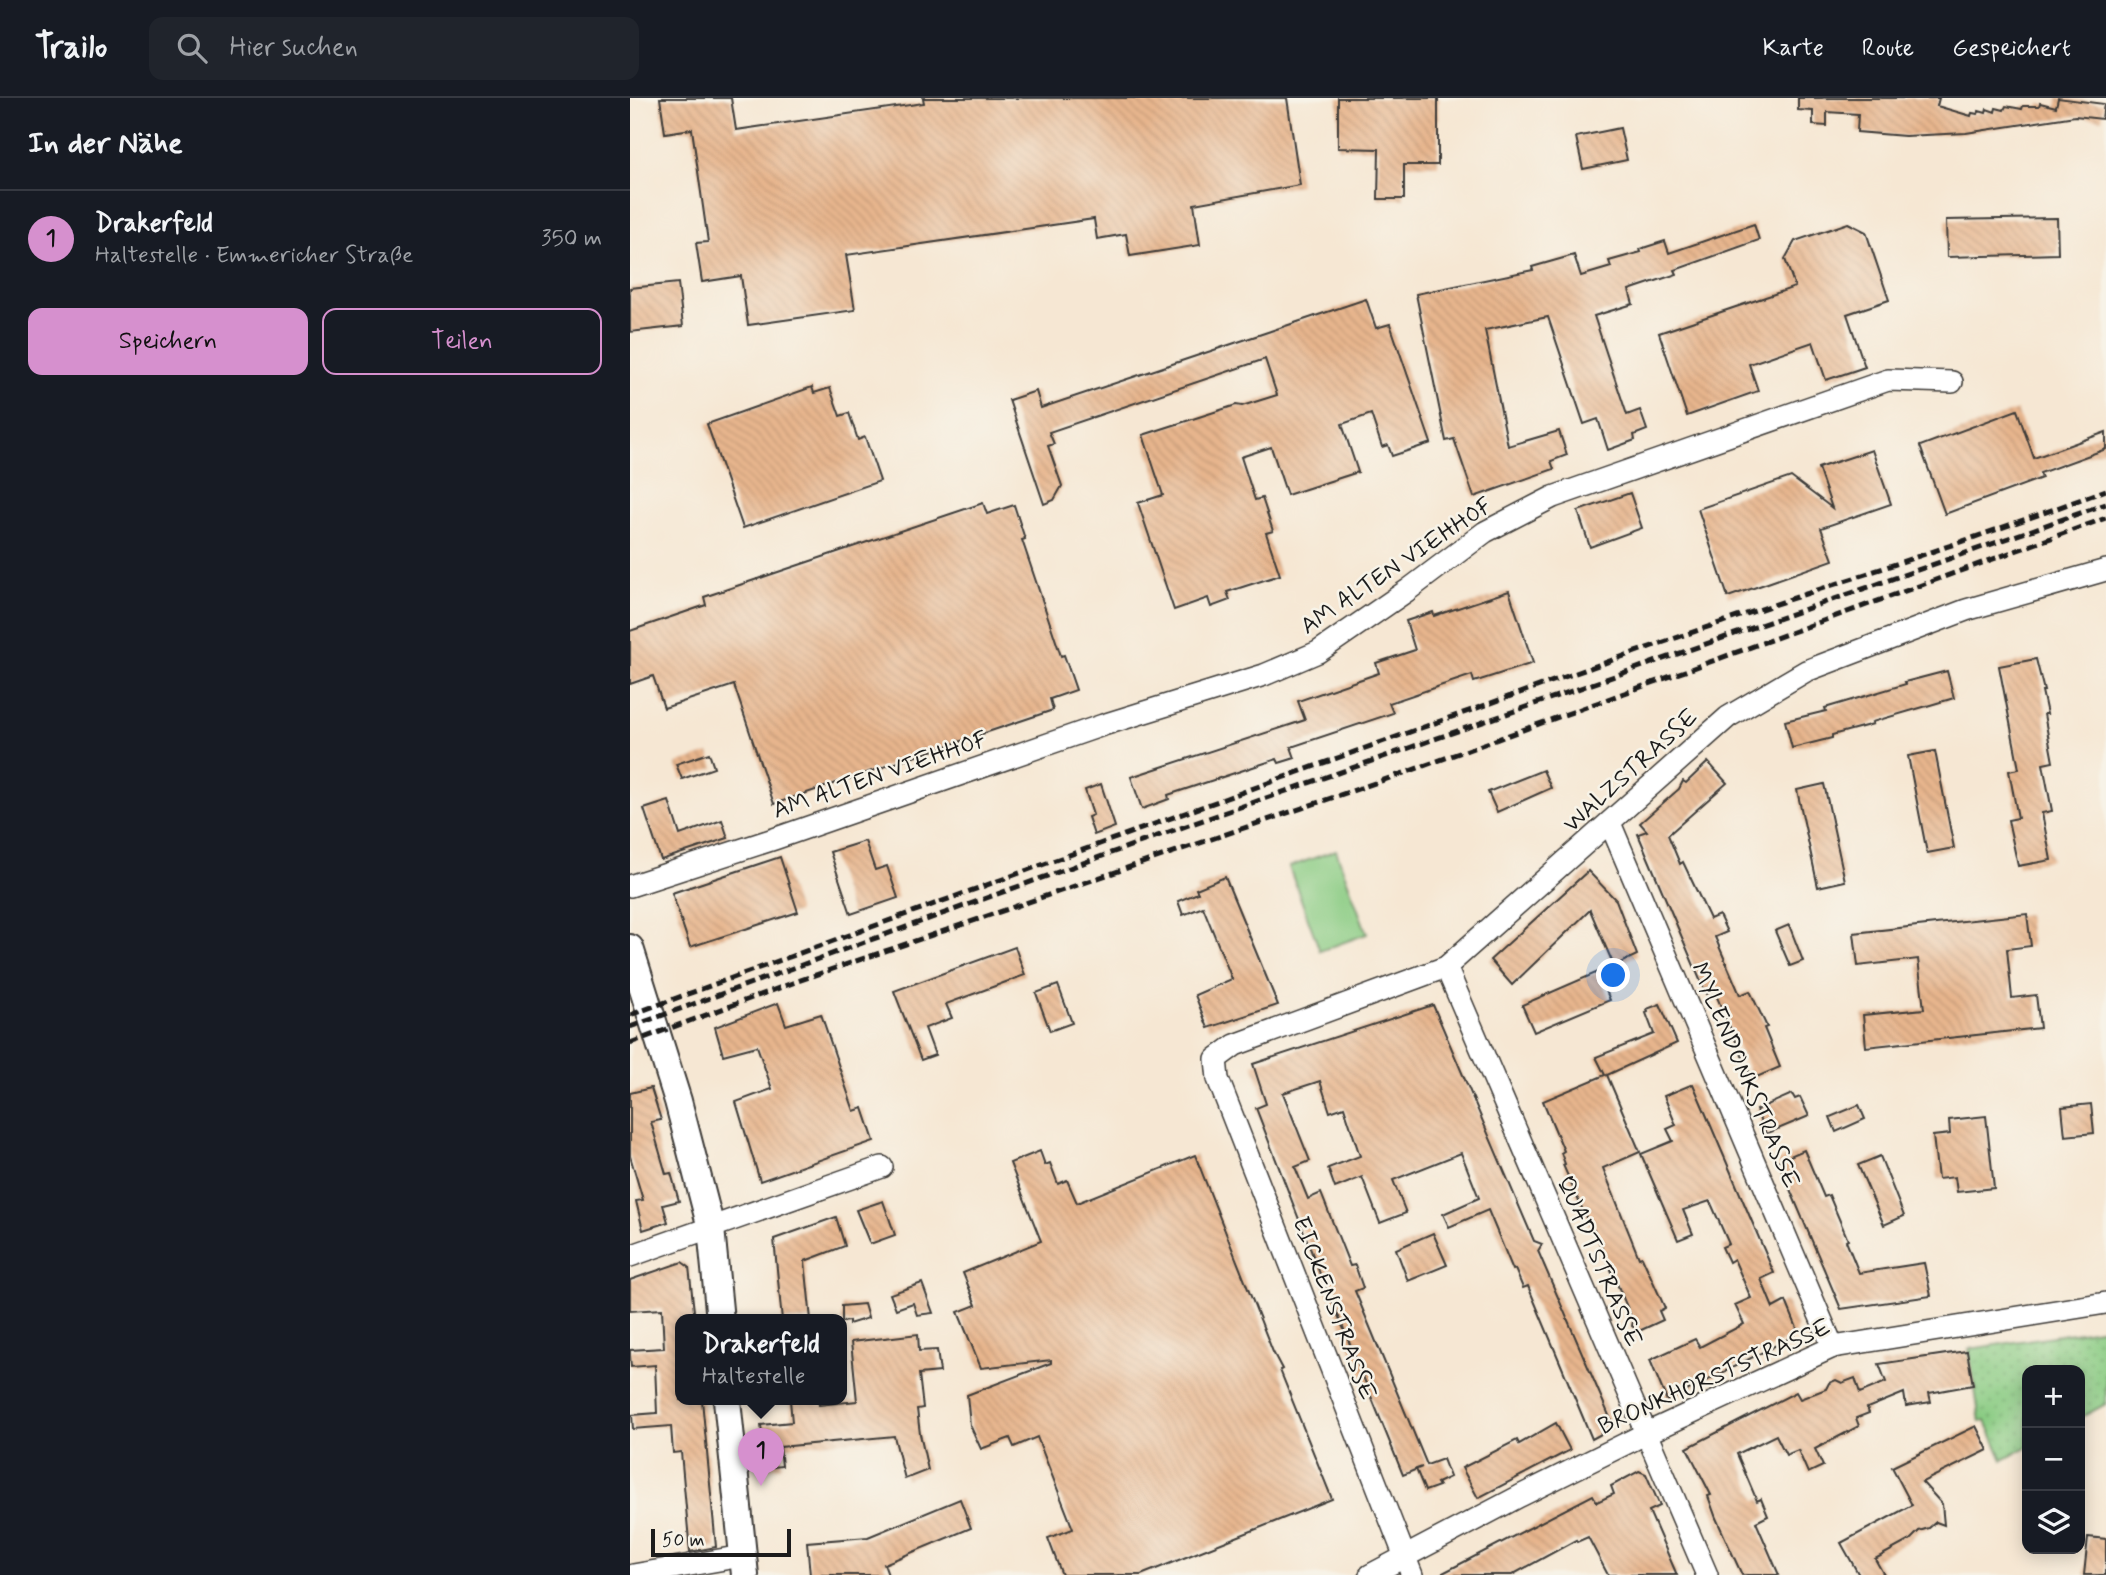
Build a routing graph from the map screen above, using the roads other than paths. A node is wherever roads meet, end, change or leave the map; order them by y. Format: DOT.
graph roads {
  1 [pos="1952,382"];
  2 [pos="2106,570"];
  3 [pos="1610,823"];
  4 [pos="630,886"];
  5 [pos="630,948"];
  6 [pos="1446,967"];
  7 [pos="1216,1059"];
  8 [pos="882,1167"];
  9 [pos="711,1228"];
  10 [pos="630,1256"];
  11 [pos="2106,1303"];
  12 [pos="719,1314"];
  13 [pos="1833,1347"];
  14 [pos="727,1405"];
  15 [pos="1645,1434"];
  16 [pos="743,1566"];
  17 [pos="1408,1566"];
  18 [pos="633,1575"];
  19 [pos="1370,1575"];
  20 [pos="1707,1575"];
  1 -- 4 [label="street, AM ALTEN VIEHHOF"];
  2 -- 3 [label="street, WALZSTRASSE"];
  3 -- 6 [label="street, WALZSTRASSE"];
  3 -- 13 [label="street, MYLENDONKSTRASSE"];
  5 -- 9 [label="main road"];
  6 -- 7 [label="street, WALZSTRASSE"];
  6 -- 15 [label="street, QUADTSTRASSE"];
  7 -- 17 [label="street, EICKENSTRASSE"];
  8 -- 9 [label="street"];
  9 -- 10 [label="street"];
  9 -- 12 [label="main road"];
  11 -- 13 [label="street, BRONKHORSTSTRASSE"];
  13 -- 15 [label="street, BRONKHORSTSTRASSE"];
  14 -- 16 [label="main road"];
  15 -- 17 [label="street, BRONKHORSTSTRASSE"];
  15 -- 20 [label="street, QUADTSTRASSE"];
  16 -- 18 [label="street"];
  17 -- 19 [label="street, BRONKHORSTSTRASSE"];
}
